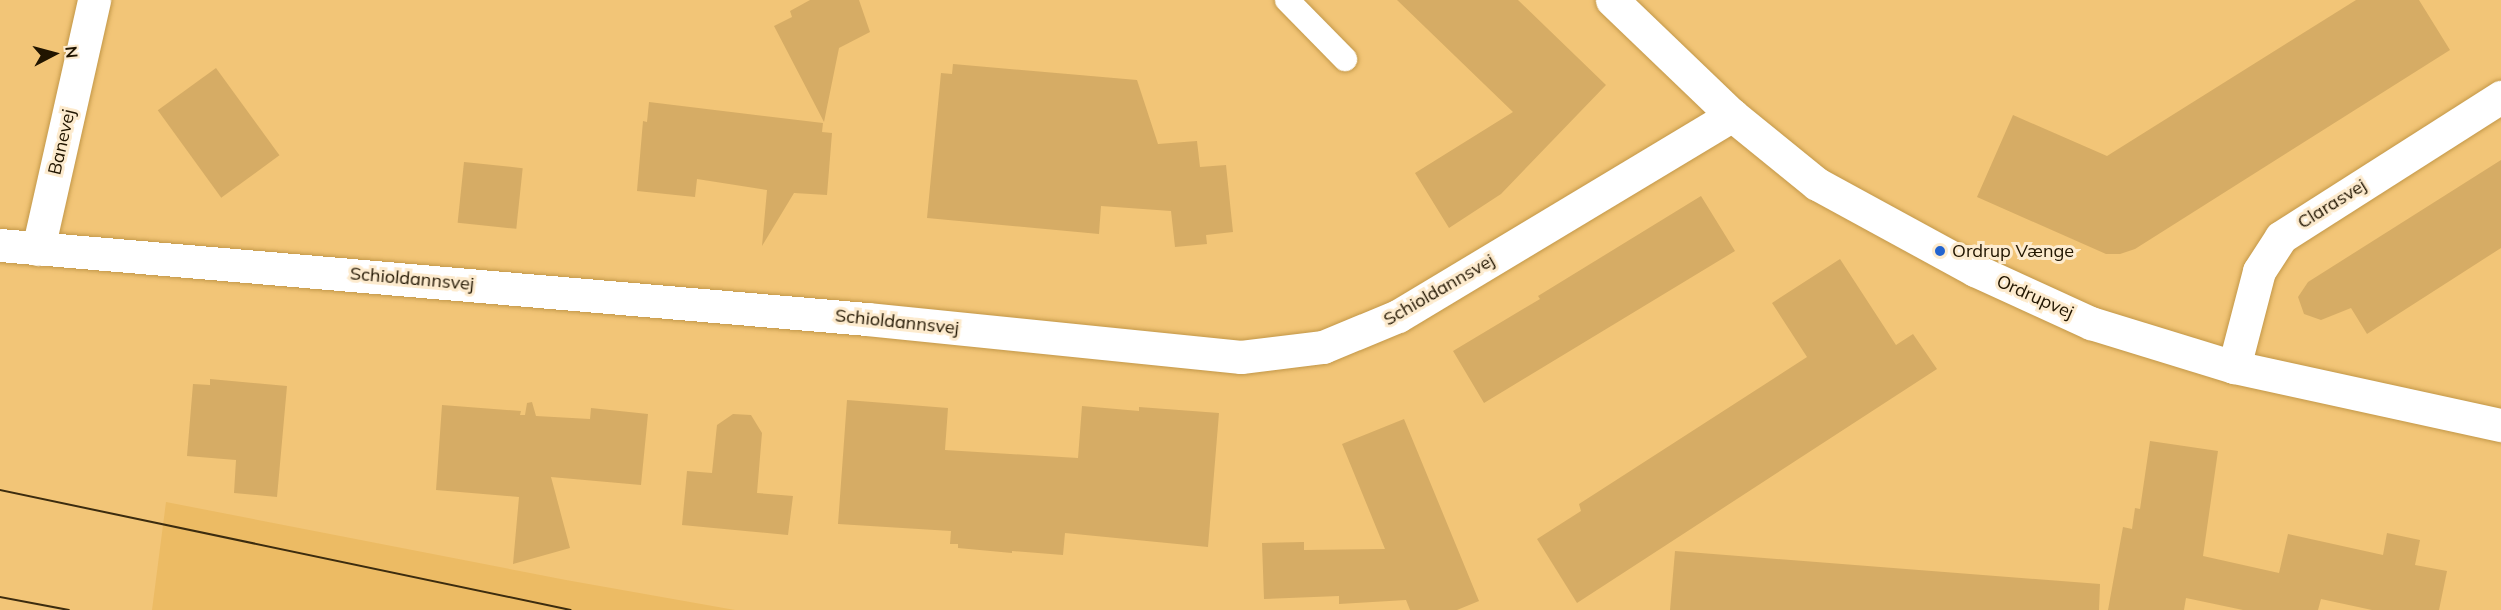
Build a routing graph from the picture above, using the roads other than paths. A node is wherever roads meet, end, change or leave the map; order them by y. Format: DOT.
graph roads {
  1 [pos="94,0"];
  2 [pos="1287,0"];
  3 [pos="1617,2"];
  4 [pos="1345,59"];
  5 [pos="2501,97"];
  6 [pos="1732,115"];
  7 [pos="0,245"];
  8 [pos="38,249"];
  9 [pos="2234,367"];
  10 [pos="2501,425"];
  1 -- 8 [label="street, Banevej"];
  2 -- 4 [label="lane"];
  3 -- 6 [label="street, Ordrupvej"];
  5 -- 9 [label="street, Clarasvej"];
  6 -- 8 [label="street, Schioldannsvej"];
  6 -- 9 [label="street, Ordrupvej"];
  7 -- 8 [label="street, Schioldannsvej"];
  9 -- 10 [label="street, Ordrupvej"];
}
